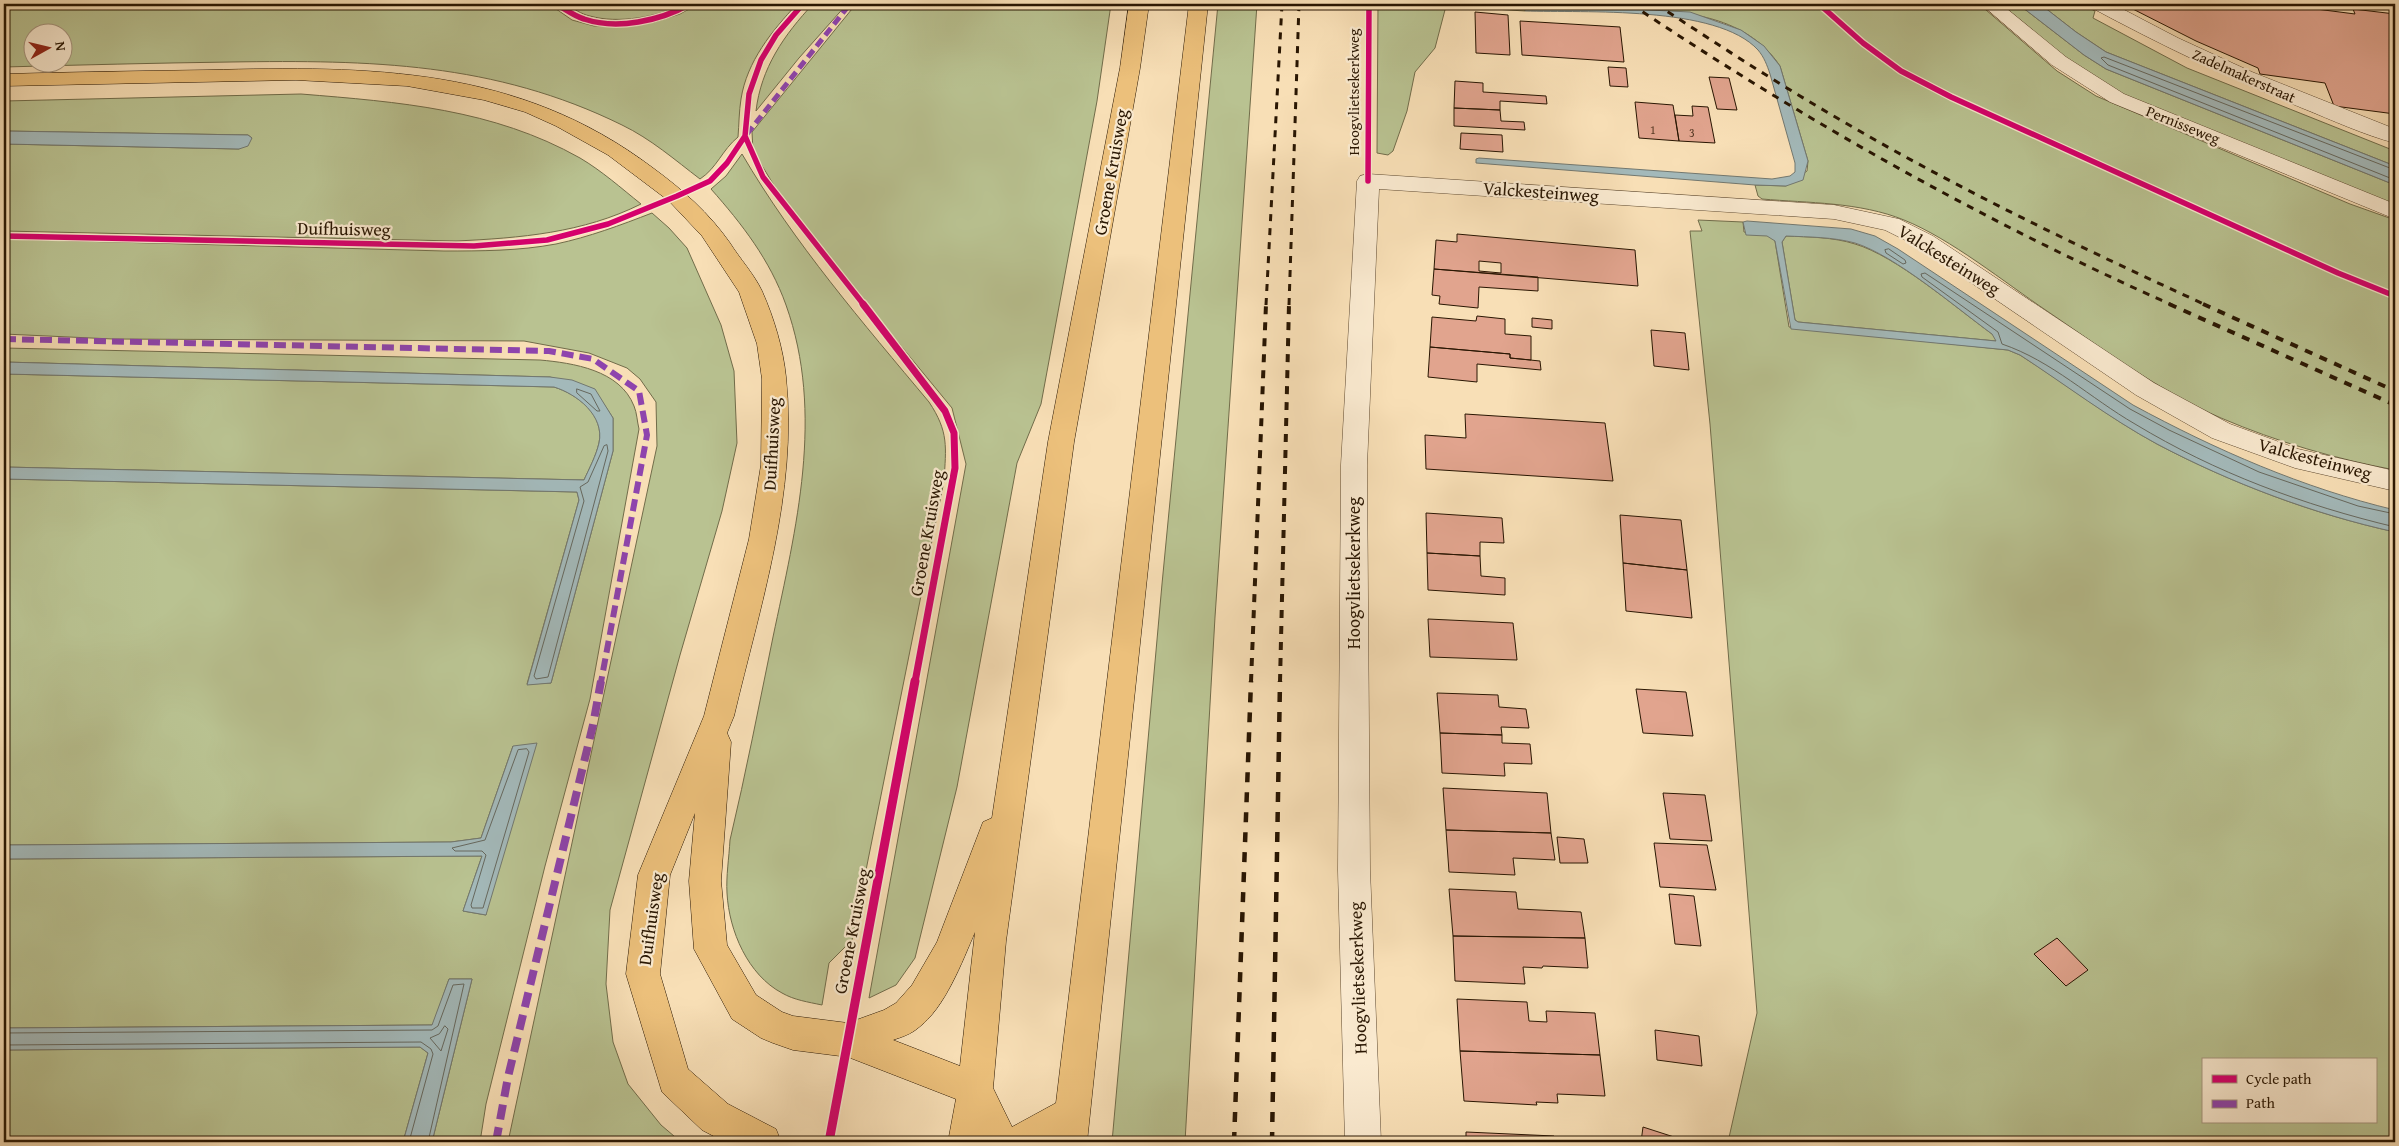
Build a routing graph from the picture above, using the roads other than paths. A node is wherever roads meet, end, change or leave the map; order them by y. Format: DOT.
graph roads {
  1 [pos="1140,4"];
  2 [pos="1199,4"];
  3 [pos="1990,4"];
  4 [pos="2099,4"];
  5 [pos="4,80"];
  6 [pos="2395,136"];
  7 [pos="1368,181"];
  8 [pos="2395,212"];
  9 [pos="2395,481"];
  10 [pos="719,716"];
  11 [pos="1013,779"];
  12 [pos="848,1040"];
  13 [pos="975,1089"];
  14 [pos="1070,1128"];
  15 [pos="763,1142"];
  16 [pos="966,1142"];
  17 [pos="1000,1142"];
  18 [pos="1021,1142"];
  19 [pos="1363,1142"];
  1 -- 11 [label="main road, Groene Kruisweg"];
  2 -- 14 [label="main road"];
  3 -- 8 [label="street, Pernisseweg"];
  4 -- 6 [label="street, Zadelmakerstraat"];
  5 -- 10 [label="main road, Duifhuisweg"];
  7 -- 9 [label="street, Valckesteinweg"];
  7 -- 19 [label="street, Hoogvlietsekerkweg"];
  10 -- 12 [label="main road, Duifhuisweg"];
  10 -- 15 [label="main road, Duifhuisweg"];
  11 -- 12 [label="main road, Duifhuisweg"];
  11 -- 13 [label="main road, Groene Kruisweg"];
  12 -- 13 [label="main road, Duifhuisweg"];
  13 -- 16 [label="main road, Groene Kruisweg"];
  13 -- 17 [label="main road"];
  14 -- 18 [label="main road"];
}
